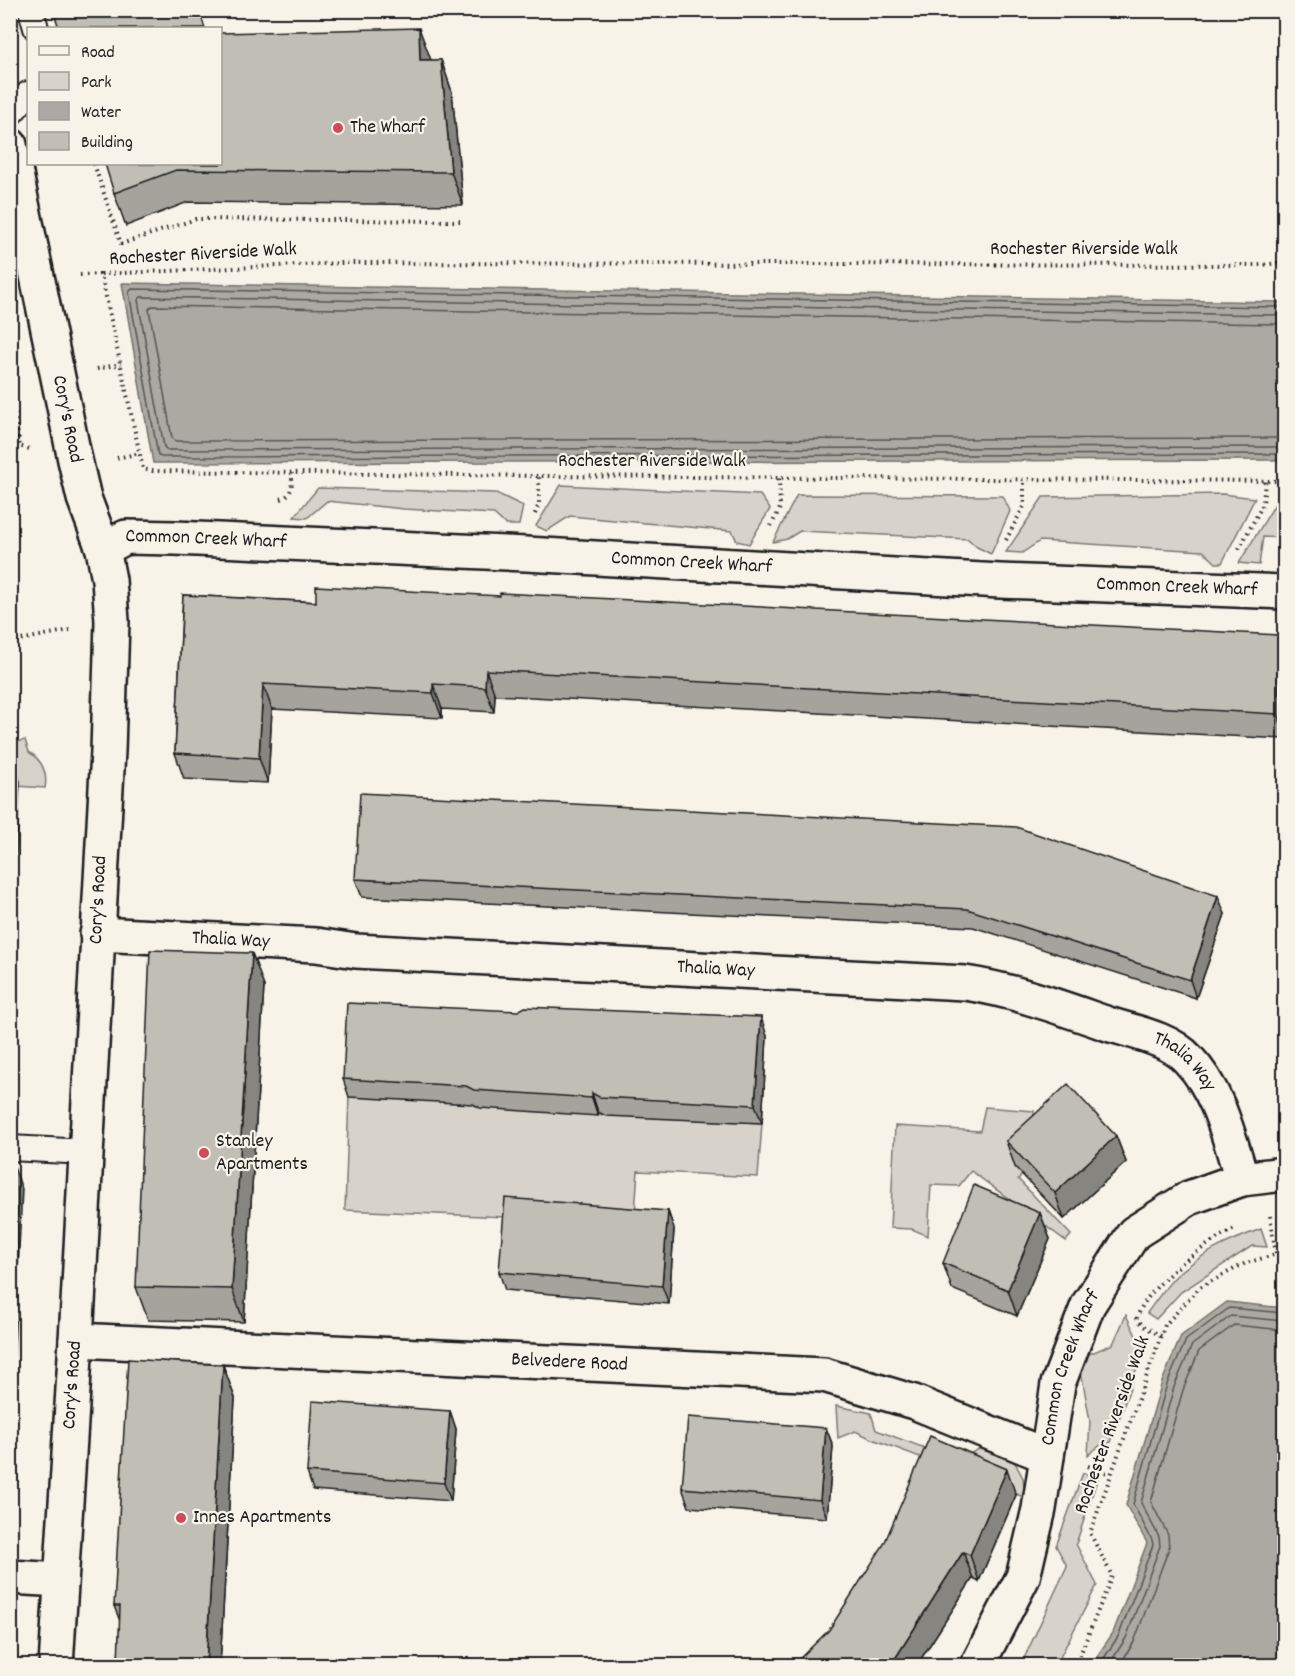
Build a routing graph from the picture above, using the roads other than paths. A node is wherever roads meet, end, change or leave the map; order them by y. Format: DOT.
graph roads {
  1 [pos="31,10"];
  2 [pos="36,27"];
  3 [pos="27,95"];
  4 [pos="10,114"];
  5 [pos="10,145"];
  6 [pos="15,192"];
  7 [pos="103,549"];
  8 [pos="1284,592"];
  9 [pos="97,934"];
  10 [pos="10,1148"];
  11 [pos="86,1152"];
  12 [pos="1284,1174"];
  13 [pos="1242,1179"];
  14 [pos="76,1340"];
  15 [pos="1047,1456"];
  16 [pos="10,1578"];
  17 [pos="60,1580"];
  18 [pos="56,1665"];
  19 [pos="977,1665"];
  1 -- 2 [label="lane"];
  3 -- 4 [label="lane"];
  5 -- 6 [label="street, Cory's Road"];
  6 -- 7 [label="street, Cory's Road"];
  7 -- 8 [label="street, Common Creek Wharf"];
  7 -- 9 [label="street, Cory's Road"];
  9 -- 11 [label="street, Cory's Road"];
  9 -- 13 [label="street, Thalia Way"];
  10 -- 11 [label="lane"];
  11 -- 14 [label="street, Cory's Road"];
  12 -- 13 [label="street, Common Creek Wharf"];
  13 -- 15 [label="street, Common Creek Wharf"];
  14 -- 15 [label="street, Belvedere Road"];
  14 -- 17 [label="street, Cory's Road"];
  15 -- 19 [label="street, Common Creek Wharf"];
  16 -- 17 [label="street"];
  17 -- 18 [label="street, Cory's Road"];
}
